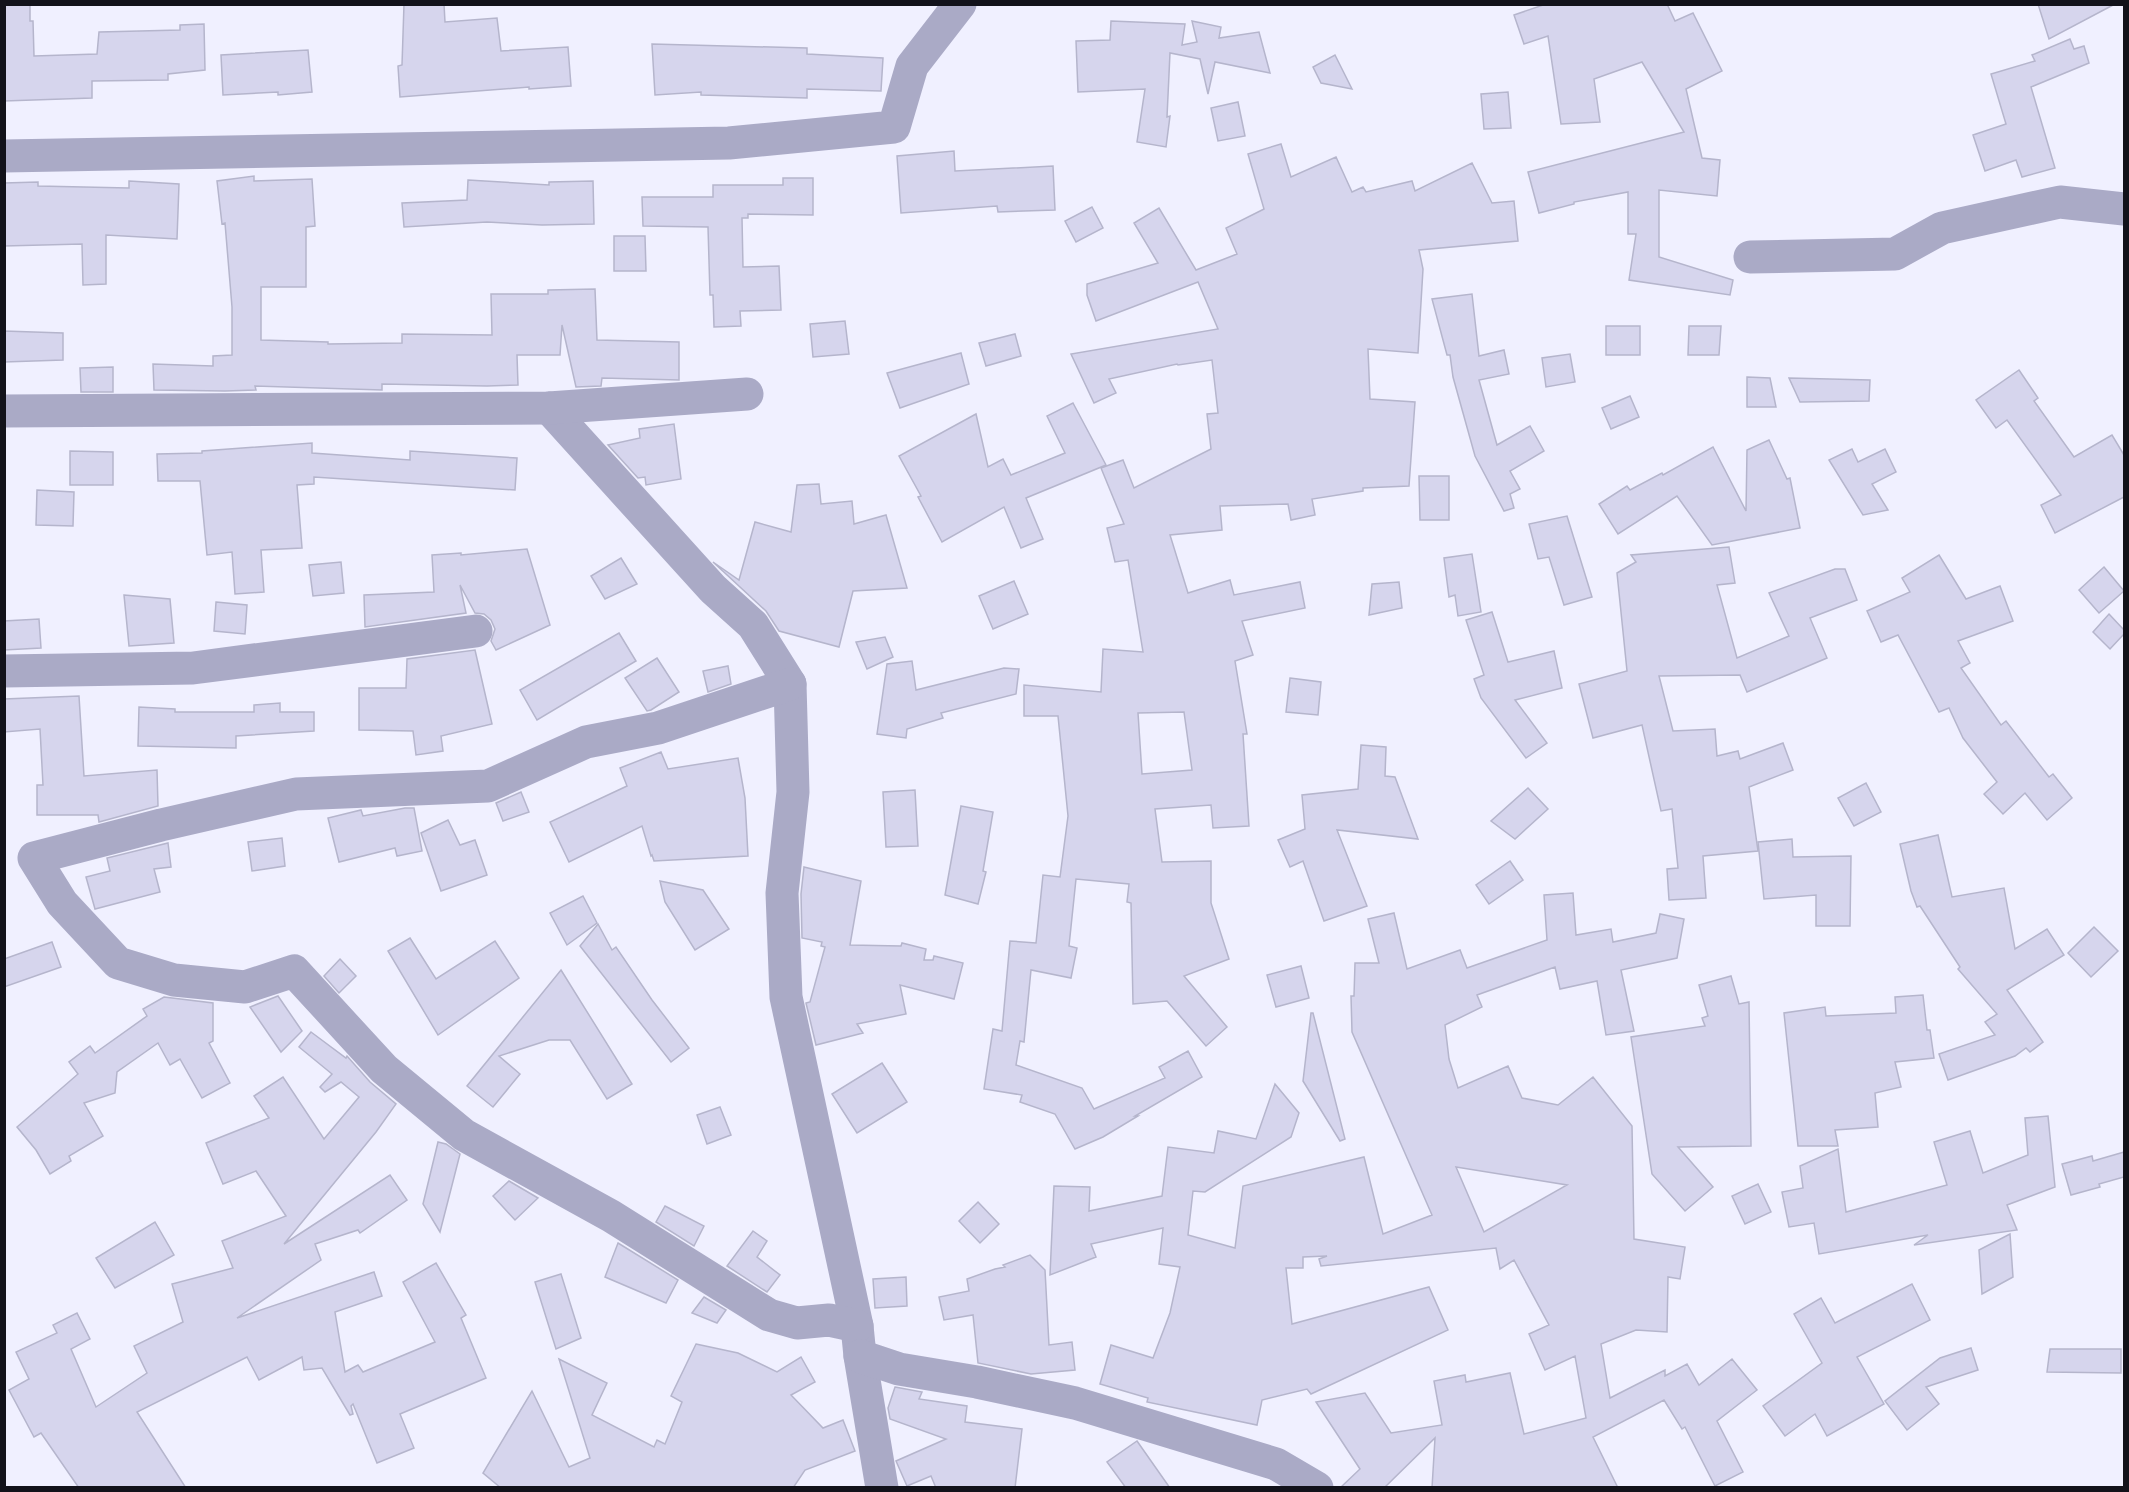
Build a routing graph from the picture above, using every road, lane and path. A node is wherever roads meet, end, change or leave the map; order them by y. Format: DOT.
graph roads {
  1 [pos="960,4"];
  2 [pos="4,156"];
  3 [pos="2124,209"];
  4 [pos="1750,257"];
  5 [pos="747,393"];
  6 [pos="549,408"];
  7 [pos="4,411"];
  8 [pos="476,631"];
  9 [pos="4,671"];
  10 [pos="790,684"];
  11 [pos="859,1341"];
  12 [pos="882,1488"];
  13 [pos="1317,1488"];
  1 -- 2 [label="street"];
  3 -- 4 [label="street"];
  5 -- 6 [label="street"];
  6 -- 7 [label="street"];
  6 -- 10 [label="street"];
  8 -- 9 [label="street"];
  10 -- 11 [label="street"];
  10 -- 11 [label="street"];
  11 -- 12 [label="street"];
  11 -- 13 [label="street"];
}
